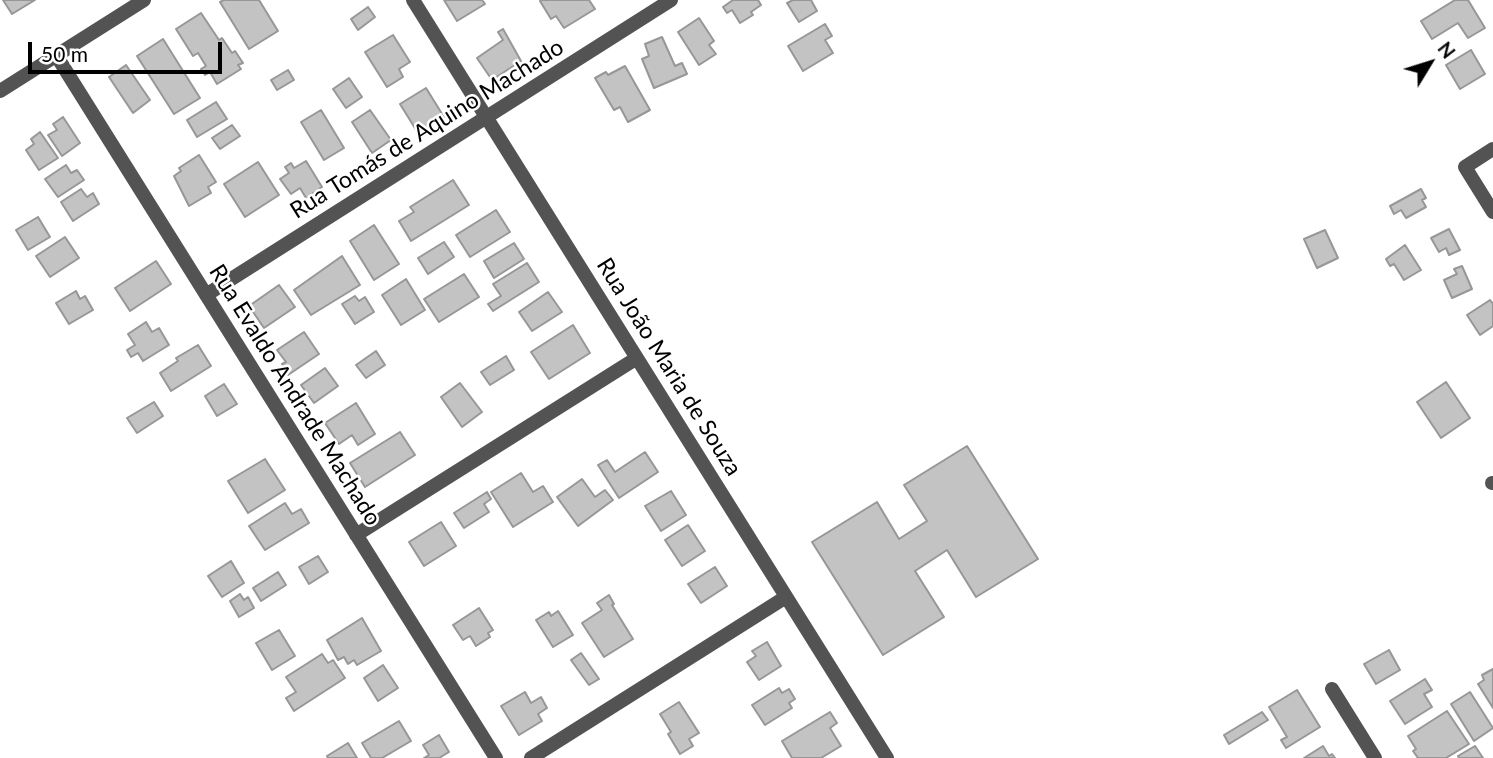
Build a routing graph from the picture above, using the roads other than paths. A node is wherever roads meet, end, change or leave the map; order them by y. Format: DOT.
graph roads {
  1 [pos="144,0"];
  2 [pos="413,0"];
  3 [pos="671,0"];
  4 [pos="56,55"];
  5 [pos="0,91"];
  6 [pos="486,117"];
  7 [pos="1493,149"];
  8 [pos="1493,212"];
  9 [pos="206,295"];
  10 [pos="637,358"];
  11 [pos="356,535"];
  12 [pos="786,597"];
  13 [pos="1332,689"];
  14 [pos="496,758"];
  15 [pos="531,758"];
  16 [pos="887,758"];
  17 [pos="1375,758"];
  1 -- 4 [label="street"];
  2 -- 6 [label="street, Rua João Maria de Souza"];
  3 -- 6 [label="street, Rua Tomás de Aquino Machado"];
  4 -- 5 [label="street"];
  4 -- 9 [label="street, Rua Evaldo Andrade Machado"];
  6 -- 9 [label="street, Rua Tomás de Aquino Machado"];
  6 -- 10 [label="street, Rua João Maria de Souza"];
  7 -- 8 [label="street"];
  9 -- 11 [label="street, Rua Evaldo Andrade Machado"];
  10 -- 11 [label="street"];
  10 -- 12 [label="street, Rua João Maria de Souza"];
  11 -- 14 [label="street, Rua Evaldo Andrade Machado"];
  12 -- 15 [label="street"];
  12 -- 16 [label="street, Rua João Maria de Souza"];
  13 -- 17 [label="street"];
}
